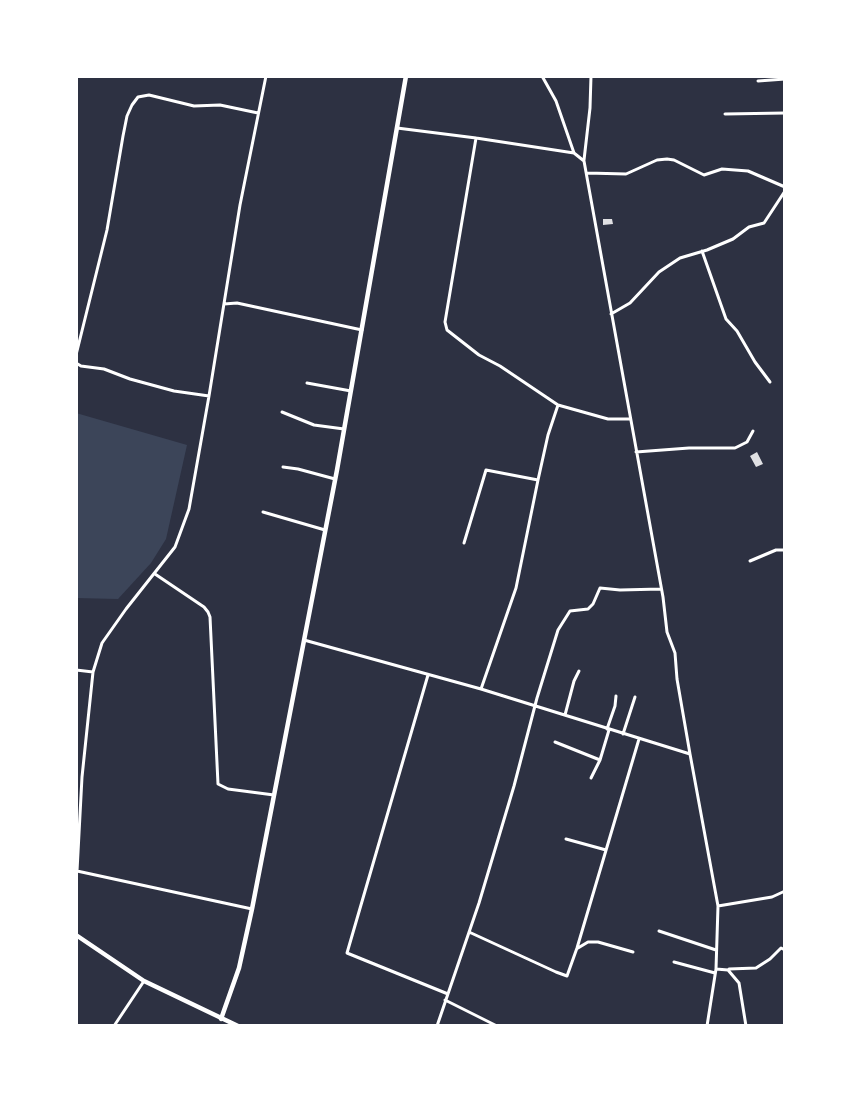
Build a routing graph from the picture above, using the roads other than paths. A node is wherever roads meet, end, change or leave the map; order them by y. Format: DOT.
graph roads {
  1 [pos="266,76"];
  2 [pos="406,76"];
  3 [pos="542,76"];
  4 [pos="591,76"];
  5 [pos="785,79"];
  6 [pos="758,81"];
  7 [pos="258,113"];
  8 [pos="785,113"];
  9 [pos="725,114"];
  10 [pos="397,128"];
  11 [pos="476,138"];
  12 [pos="574,153"];
  13 [pos="584,160"];
  14 [pos="587,174"];
  15 [pos="785,189"];
  16 [pos="702,252"];
  17 [pos="224,304"];
  18 [pos="612,314"];
  19 [pos="362,330"];
  20 [pos="76,355"];
  21 [pos="76,363"];
  22 [pos="770,382"];
  23 [pos="307,383"];
  24 [pos="351,391"];
  25 [pos="209,396"];
  26 [pos="558,405"];
  27 [pos="282,412"];
  28 [pos="630,419"];
  29 [pos="344,428"];
  30 [pos="753,432"];
  31 [pos="636,452"];
  32 [pos="283,467"];
  33 [pos="335,479"];
  34 [pos="538,480"];
  35 [pos="262,512"];
  36 [pos="325,530"];
  37 [pos="464,543"];
  38 [pos="785,550"];
  39 [pos="750,561"];
  40 [pos="155,574"];
  41 [pos="661,590"];
  42 [pos="304,640"];
  43 [pos="76,670"];
  44 [pos="579,671"];
  45 [pos="93,672"];
  46 [pos="428,675"];
  47 [pos="481,689"];
  48 [pos="616,696"];
  49 [pos="635,696"];
  50 [pos="536,706"];
  51 [pos="565,715"];
  52 [pos="608,729"];
  53 [pos="623,734"];
  54 [pos="639,739"];
  55 [pos="555,742"];
  56 [pos="690,754"];
  57 [pos="600,760"];
  58 [pos="591,778"];
  59 [pos="274,796"];
  60 [pos="78,798"];
  61 [pos="566,838"];
  62 [pos="606,850"];
  63 [pos="76,871"];
  64 [pos="785,891"];
  65 [pos="718,906"];
  66 [pos="252,909"];
  67 [pos="659,931"];
  68 [pos="469,932"];
  69 [pos="76,935"];
  70 [pos="577,948"];
  71 [pos="716,950"];
  72 [pos="785,950"];
  73 [pos="633,952"];
  74 [pos="674,962"];
  75 [pos="728,970"];
  76 [pos="716,971"];
  77 [pos="144,981"];
  78 [pos="448,994"];
  79 [pos="445,1000"];
  80 [pos="221,1018"];
  81 [pos="114,1026"];
  82 [pos="238,1026"];
  83 [pos="437,1026"];
  84 [pos="497,1026"];
  85 [pos="707,1026"];
  86 [pos="746,1026"];
  1 -- 7 [label="street"];
  2 -- 10 [label="street"];
  3 -- 12 [label="street"];
  4 -- 13 [label="street"];
  5 -- 6 [label="street"];
  7 -- 17 [label="street"];
  7 -- 20 [label="street"];
  8 -- 9 [label="street"];
  10 -- 11 [label="street"];
  10 -- 19 [label="street"];
  11 -- 12 [label="street"];
  11 -- 26 [label="street"];
  12 -- 13 [label="street"];
  13 -- 14 [label="street"];
  14 -- 15 [label="street"];
  14 -- 18 [label="street"];
  15 -- 16 [label="street"];
  16 -- 18 [label="street"];
  16 -- 22 [label="street"];
  17 -- 19 [label="street"];
  17 -- 25 [label="street"];
  18 -- 28 [label="street"];
  19 -- 24 [label="street"];
  21 -- 25 [label="street"];
  23 -- 24 [label="street"];
  24 -- 29 [label="street"];
  25 -- 40 [label="street"];
  26 -- 28 [label="street"];
  26 -- 34 [label="street"];
  27 -- 29 [label="street"];
  28 -- 31 [label="street"];
  29 -- 33 [label="street"];
  30 -- 31 [label="street"];
  31 -- 41 [label="street"];
  32 -- 33 [label="street"];
  33 -- 36 [label="street"];
  34 -- 37 [label="street"];
  34 -- 47 [label="street"];
  35 -- 36 [label="street"];
  36 -- 42 [label="street"];
  38 -- 39 [label="street"];
  40 -- 45 [label="street"];
  40 -- 59 [label="street"];
  41 -- 50 [label="street"];
  41 -- 56 [label="street"];
  42 -- 46 [label="street"];
  42 -- 59 [label="street"];
  43 -- 45 [label="street"];
  44 -- 51 [label="street"];
  45 -- 60 [label="street"];
  46 -- 47 [label="street"];
  46 -- 78 [label="street"];
  47 -- 50 [label="street"];
  48 -- 52 [label="street"];
  49 -- 53 [label="street"];
  50 -- 51 [label="street"];
  50 -- 68 [label="street"];
  51 -- 52 [label="street"];
  52 -- 53 [label="street"];
  52 -- 57 [label="street"];
  53 -- 54 [label="street"];
  54 -- 56 [label="street"];
  54 -- 62 [label="street"];
  55 -- 57 [label="street"];
  56 -- 65 [label="street"];
  57 -- 58 [label="street"];
  59 -- 66 [label="street"];
  60 -- 63 [label="street"];
  61 -- 62 [label="street"];
  62 -- 70 [label="street"];
  63 -- 66 [label="street"];
  64 -- 65 [label="street"];
  65 -- 71 [label="street"];
  66 -- 80 [label="street"];
  67 -- 71 [label="street"];
  68 -- 70 [label="street"];
  68 -- 78 [label="street"];
  69 -- 77 [label="street"];
  70 -- 73 [label="street"];
  71 -- 76 [label="street"];
  72 -- 75 [label="street"];
  74 -- 76 [label="street"];
  75 -- 76 [label="street"];
  75 -- 86 [label="street"];
  76 -- 85 [label="street"];
  77 -- 80 [label="street"];
  77 -- 81 [label="street"];
  78 -- 79 [label="street"];
  79 -- 83 [label="street"];
  79 -- 84 [label="street"];
  80 -- 82 [label="street"];
}
